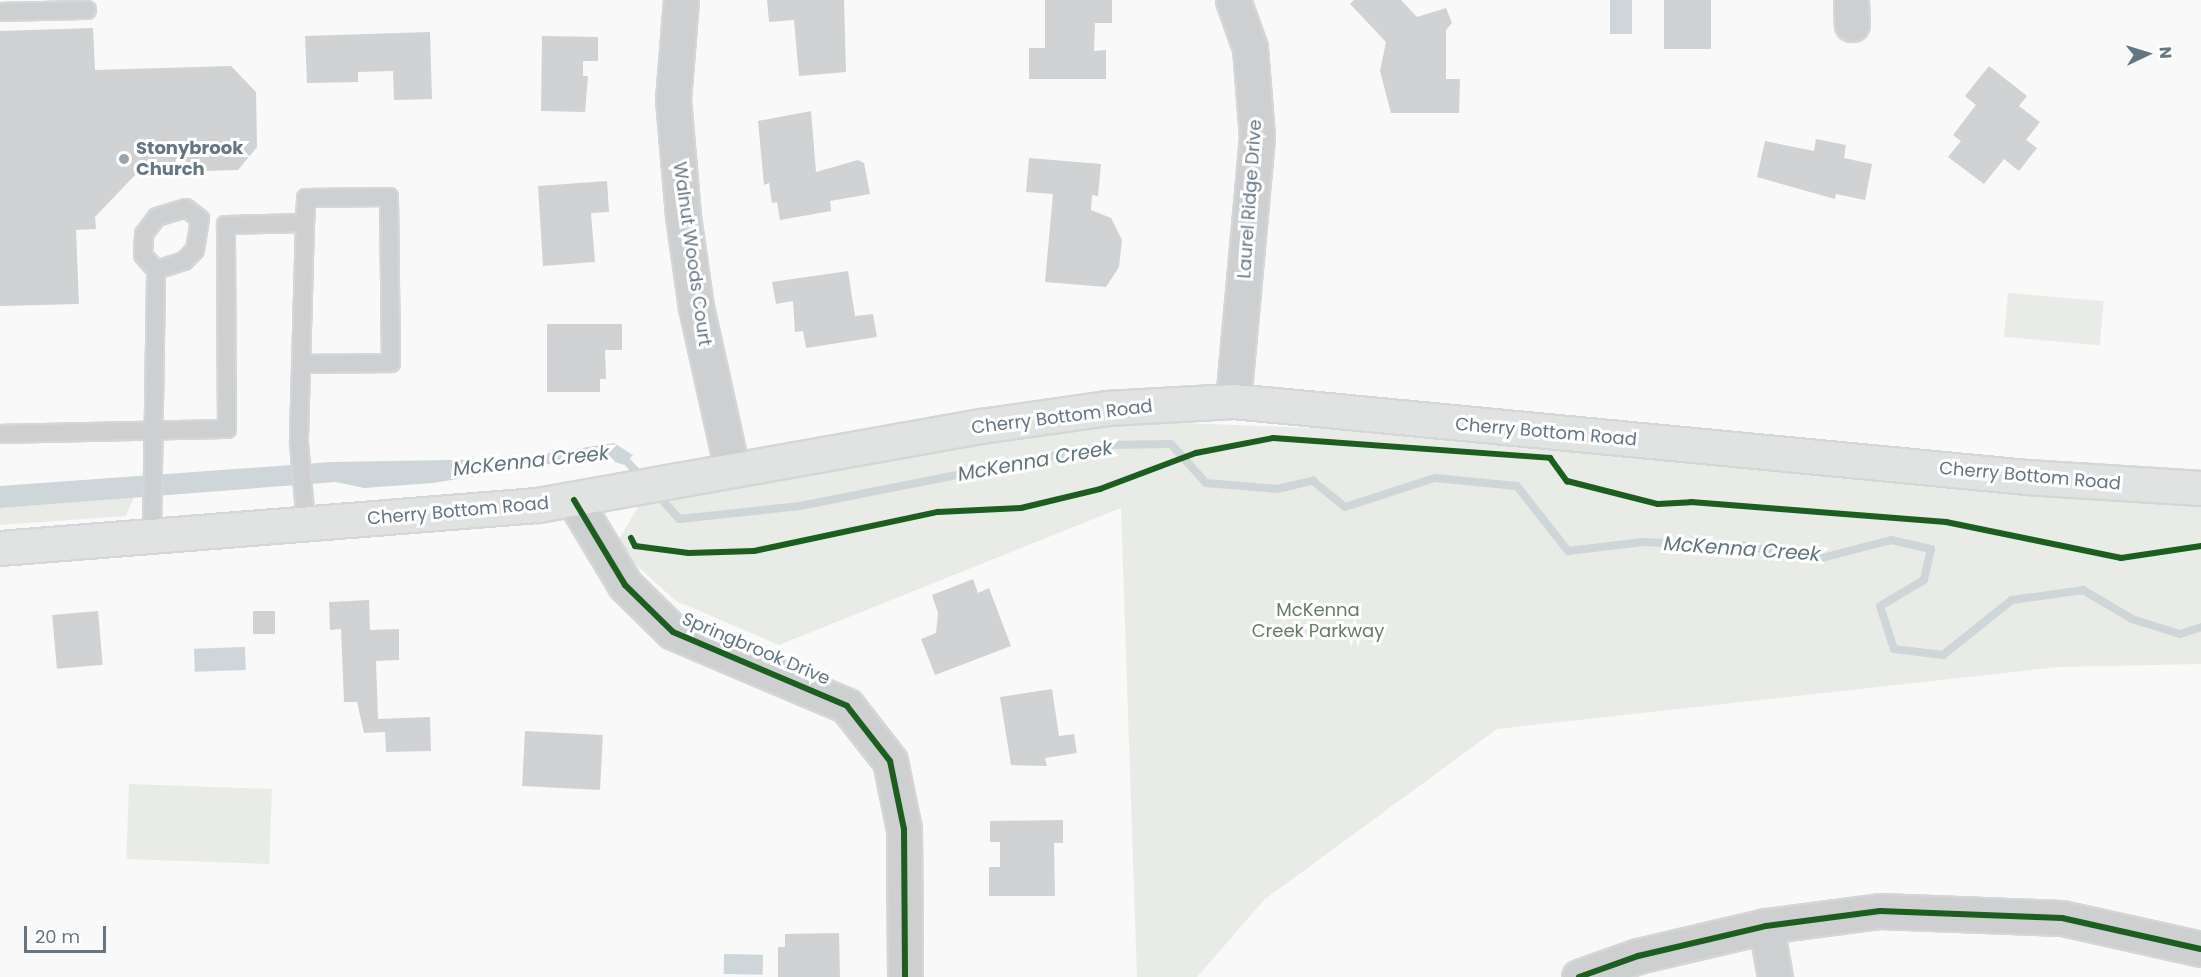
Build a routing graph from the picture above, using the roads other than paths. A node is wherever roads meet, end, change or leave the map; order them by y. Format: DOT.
graph roads {
  1 [pos="681,0"];
  2 [pos="1233,0"];
  3 [pos="87,10"];
  4 [pos="0,12"];
  5 [pos="305,223"];
  6 [pos="156,270"];
  7 [pos="301,364"];
  8 [pos="1233,401"];
  9 [pos="154,430"];
  10 [pos="0,434"];
  11 [pos="732,470"];
  12 [pos="2201,488"];
  13 [pos="574,500"];
  14 [pos="303,513"];
  15 [pos="152,523"];
  16 [pos="0,548"];
  17 [pos="1766,926"];
  18 [pos="2201,949"];
  19 [pos="905,977"];
  20 [pos="1579,977"];
  21 [pos="1775,977"];
  1 -- 11 [label="street, Walnut Woods Court"];
  2 -- 8 [label="street, Laurel Ridge Drive"];
  3 -- 4 [label="lane"];
  5 -- 7 [label="lane"];
  5 -- 7 [label="lane"];
  5 -- 9 [label="lane"];
  6 -- 9 [label="lane"];
  7 -- 14 [label="lane"];
  8 -- 11 [label="main road, Cherry Bottom Road"];
  8 -- 12 [label="main road, Cherry Bottom Road"];
  9 -- 10 [label="lane"];
  9 -- 15 [label="lane"];
  11 -- 13 [label="main road, Cherry Bottom Road"];
  13 -- 14 [label="main road, Cherry Bottom Road"];
  13 -- 19 [label="street, Springbrook Drive"];
  14 -- 15 [label="main road, Cherry Bottom Road"];
  15 -- 16 [label="main road, Cherry Bottom Road"];
  17 -- 18 [label="street"];
  17 -- 20 [label="street"];
  17 -- 21 [label="street"];
}
